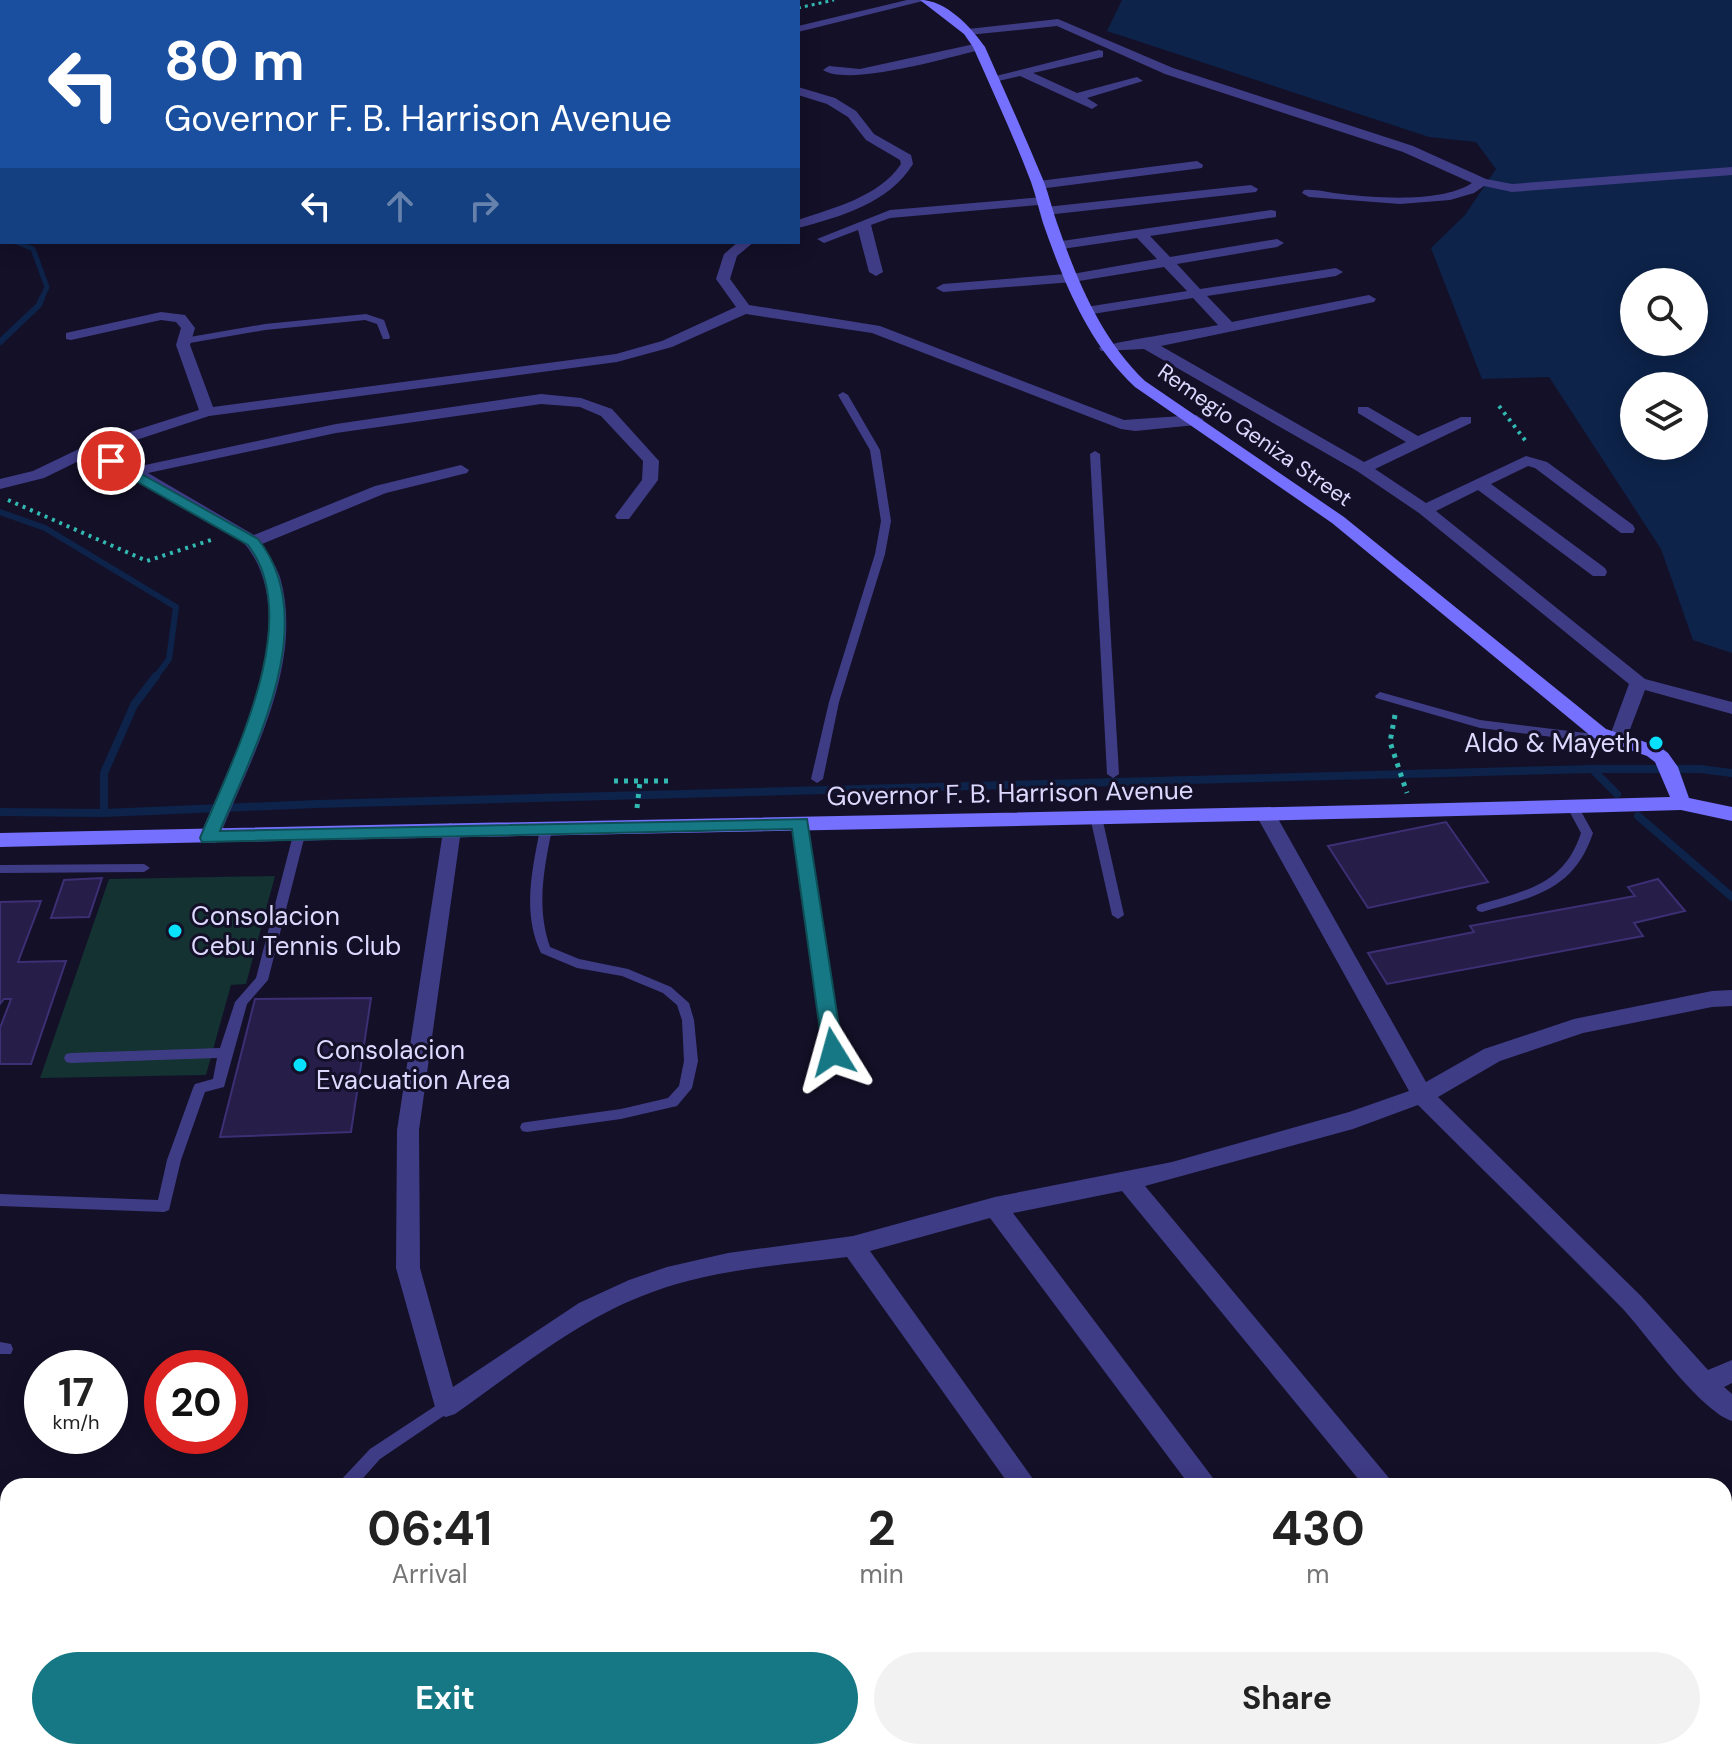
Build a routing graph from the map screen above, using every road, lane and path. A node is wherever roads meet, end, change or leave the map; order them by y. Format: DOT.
graph roads {
  1 [pos="834,0"];
  2 [pos="923,0"];
  3 [pos="800,8"];
  4 [pos="800,29"];
  5 [pos="968,32"];
  6 [pos="979,47"];
  7 [pos="1099,54"];
  8 [pos="829,70"];
  9 [pos="1022,72"];
  10 [pos="994,78"];
  11 [pos="1137,81"];
  12 [pos="800,91"];
  13 [pos="1073,98"];
  14 [pos="1092,105"];
  15 [pos="1197,165"];
  16 [pos="1732,171"];
  17 [pos="1135,173"];
  18 [pos="1482,182"];
  19 [pos="1039,185"];
  20 [pos="1251,189"];
  21 [pos="1309,193"];
  22 [pos="1161,200"];
  23 [pos="1045,206"];
  24 [pos="1271,214"];
  25 [pos="800,223"];
  26 [pos="864,225"];
  27 [pos="1188,227"];
  28 [pos="1139,232"];
  29 [pos="824,239"];
  30 [pos="1277,243"];
  31 [pos="744,244"];
  32 [pos="1062,245"];
  33 [pos="1169,263"];
  34 [pos="876,272"];
  35 [pos="1336,272"];
  36 [pos="1073,277"];
  37 [pos="943,288"];
  38 [pos="1197,295"];
  39 [pos="1369,299"];
  40 [pos="744,309"];
  41 [pos="1086,311"];
  42 [pos="1227,326"];
  43 [pos="71,336"];
  44 [pos="386,337"];
  45 [pos="184,341"];
  46 [pos="1147,344"];
  47 [pos="1106,348"];
  48 [pos="843,395"];
  49 [pos="1499,406"];
  50 [pos="1363,410"];
  51 [pos="207,412"];
  52 [pos="1196,420"];
  53 [pos="1466,420"];
  54 [pos="1418,443"];
  55 [pos="89,450"];
  56 [pos="1095,454"];
  57 [pos="1534,462"];
  58 [pos="1363,468"];
  59 [pos="461,470"];
  60 [pos="134,472"];
  61 [pos="1479,483"];
  62 [pos="0,484"];
  63 [pos="0,496"];
  64 [pos="1425,510"];
  65 [pos="623,516"];
  66 [pos="1627,529"];
  67 [pos="230,530"];
  68 [pos="253,542"];
  69 [pos="1599,572"];
  70 [pos="1639,683"];
  71 [pos="1380,696"];
  72 [pos="1398,701"];
  73 [pos="1732,708"];
  74 [pos="1617,741"];
  75 [pos="1113,774"];
  76 [pos="817,779"];
  77 [pos="614,781"];
  78 [pos="669,781"];
  79 [pos="639,782"];
  80 [pos="1681,803"];
  81 [pos="1410,804"];
  82 [pos="1573,807"];
  83 [pos="637,810"];
  84 [pos="1732,814"];
  85 [pos="1266,815"];
  86 [pos="1096,817"];
  87 [pos="800,823"];
  88 [pos="546,829"];
  89 [pos="451,830"];
  90 [pos="299,835"];
  91 [pos="209,838"];
  92 [pos="0,840"];
  93 [pos="144,868"];
  94 [pos="0,869"];
  95 [pos="1482,908"];
  96 [pos="1118,915"];
  97 [pos="1732,998"];
  98 [pos="833,1052"];
  99 [pos="225,1053"];
  100 [pos="71,1058"];
  101 [pos="1422,1095"];
  102 [pos="527,1127"];
  103 [pos="1126,1179"];
  104 [pos="0,1200"];
  105 [pos="995,1207"];
  106 [pos="853,1246"];
  107 [pos="1732,1371"];
  108 [pos="1704,1384"];
  109 [pos="446,1406"];
  110 [pos="1732,1410"];
  111 [pos="353,1478"];
  112 [pos="1019,1478"];
  113 [pos="1200,1478"];
  114 [pos="1373,1478"];
  1 -- 3 [label="path"];
  2 -- 4 [label="street"];
  2 -- 5 [label="street, Remegio Geniza Street"];
  5 -- 6 [label="street, Remegio Geniza Street"];
  5 -- 18 [label="street"];
  6 -- 8 [label="street"];
  6 -- 10 [label="street, Remegio Geniza Street"];
  7 -- 9 [label="street"];
  9 -- 10 [label="street"];
  9 -- 13 [label="street"];
  10 -- 19 [label="street, Remegio Geniza Street"];
  11 -- 13 [label="street"];
  12 -- 25 [label="street"];
  13 -- 14 [label="street"];
  15 -- 17 [label="street"];
  16 -- 18 [label="street"];
  17 -- 19 [label="street"];
  17 -- 22 [label="street"];
  18 -- 21 [label="street"];
  19 -- 23 [label="street, Remegio Geniza Street"];
  20 -- 22 [label="street"];
  22 -- 23 [label="street"];
  22 -- 27 [label="street"];
  23 -- 26 [label="street"];
  23 -- 32 [label="street, Remegio Geniza Street"];
  24 -- 27 [label="street"];
  26 -- 29 [label="street"];
  26 -- 34 [label="street"];
  27 -- 28 [label="street"];
  28 -- 32 [label="street"];
  28 -- 33 [label="street"];
  30 -- 33 [label="street"];
  31 -- 40 [label="street"];
  32 -- 36 [label="street, Remegio Geniza Street"];
  33 -- 36 [label="street"];
  33 -- 38 [label="street"];
  35 -- 38 [label="street"];
  36 -- 37 [label="street"];
  36 -- 41 [label="street, Remegio Geniza Street"];
  38 -- 41 [label="street"];
  38 -- 42 [label="street"];
  39 -- 42 [label="street"];
  40 -- 51 [label="street"];
  40 -- 52 [label="street"];
  41 -- 47 [label="street, Remegio Geniza Street"];
  42 -- 46 [label="street"];
  43 -- 45 [label="street"];
  44 -- 45 [label="lane"];
  45 -- 51 [label="street"];
  46 -- 47 [label="street"];
  46 -- 58 [label="street"];
  47 -- 52 [label="street, Remegio Geniza Street"];
  48 -- 76 [label="lane"];
  49 -- 57 [label="path"];
  50 -- 54 [label="street"];
  51 -- 55 [label="street"];
  52 -- 74 [label="street, Remegio Geniza Street"];
  53 -- 54 [label="street"];
  54 -- 58 [label="street"];
  55 -- 60 [label="street"];
  55 -- 62 [label="street"];
  56 -- 75 [label="lane"];
  57 -- 61 [label="street"];
  57 -- 66 [label="street"];
  58 -- 64 [label="street"];
  59 -- 68 [label="street"];
  60 -- 65 [label="street"];
  60 -- 67 [label="street"];
  61 -- 64 [label="street"];
  61 -- 69 [label="street"];
  63 -- 67 [label="path"];
  64 -- 70 [label="street"];
  67 -- 68 [label="street"];
  68 -- 91 [label="street"];
  70 -- 73 [label="street"];
  70 -- 74 [label="street"];
  71 -- 72 [label="lane"];
  72 -- 74 [label="lane"];
  72 -- 81 [label="path"];
  74 -- 80 [label="street, Remegio Geniza Street"];
  77 -- 79 [label="path"];
  78 -- 79 [label="path"];
  79 -- 83 [label="path"];
  80 -- 82 [label="street, Governor F. B. Harrison Avenue"];
  80 -- 84 [label="street, Governor F. B. Harrison Avenue"];
  81 -- 82 [label="street, Governor F. B. Harrison Avenue"];
  81 -- 85 [label="street, Governor F. B. Harrison Avenue"];
  82 -- 95 [label="lane"];
  85 -- 86 [label="street, Governor F. B. Harrison Avenue"];
  85 -- 101 [label="street"];
  86 -- 87 [label="street, Governor F. B. Harrison Avenue"];
  86 -- 96 [label="lane"];
  87 -- 88 [label="street, Governor F. B. Harrison Avenue"];
  87 -- 98 [label="lane"];
  88 -- 89 [label="street, Governor F. B. Harrison Avenue"];
  88 -- 102 [label="lane"];
  89 -- 90 [label="street, Governor F. B. Harrison Avenue"];
  89 -- 109 [label="street"];
  90 -- 91 [label="street, Governor F. B. Harrison Avenue"];
  90 -- 99 [label="lane"];
  91 -- 92 [label="street, Governor F. B. Harrison Avenue"];
  93 -- 94 [label="lane"];
  97 -- 101 [label="street"];
  99 -- 100 [label="lane"];
  99 -- 104 [label="lane"];
  101 -- 103 [label="street"];
  101 -- 108 [label="street"];
  103 -- 105 [label="street"];
  103 -- 114 [label="street"];
  105 -- 106 [label="street"];
  105 -- 113 [label="street"];
  106 -- 109 [label="street"];
  106 -- 112 [label="street"];
  107 -- 108 [label="street"];
  108 -- 110 [label="street"];
  109 -- 111 [label="lane"];
}
